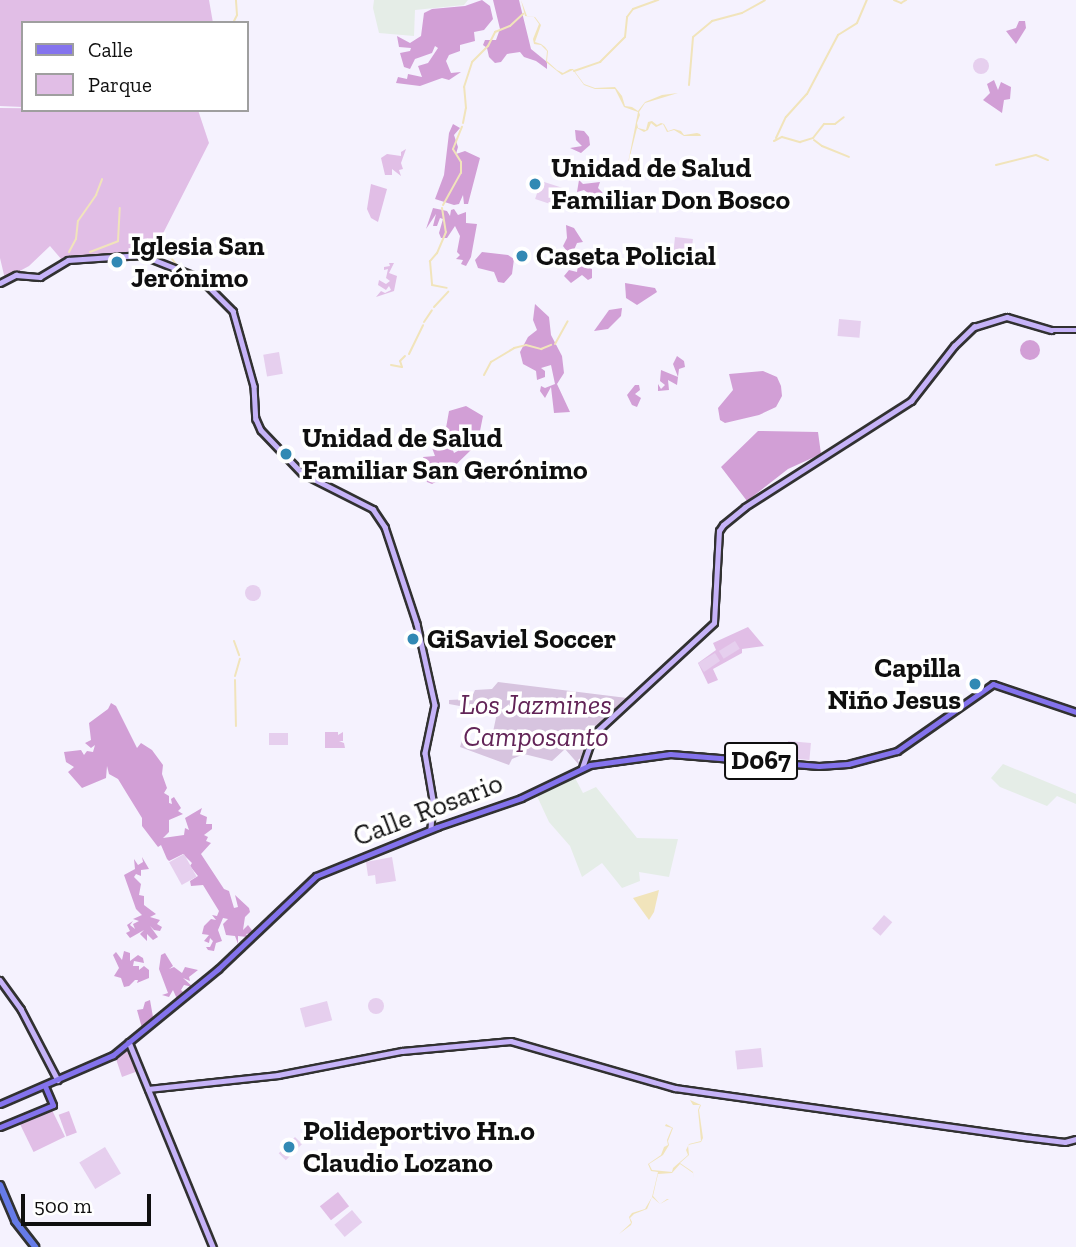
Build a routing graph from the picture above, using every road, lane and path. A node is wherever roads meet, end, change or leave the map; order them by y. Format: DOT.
graph roads {
  1 [pos="0,283"];
  2 [pos="1076,330"];
  3 [pos="1076,712"];
  4 [pos="582,769"];
  5 [pos="431,829"];
  6 [pos="0,979"];
  7 [pos="128,1042"];
  8 [pos="58,1080"];
  9 [pos="45,1086"];
  10 [pos="148,1089"];
  11 [pos="0,1104"];
  12 [pos="0,1127"];
  13 [pos="1076,1139"];
  14 [pos="0,1185"];
  15 [pos="35,1247"];
  16 [pos="212,1247"];
  1 -- 5 [label="street"];
  2 -- 4 [label="street"];
  3 -- 4 [label="main road, Calle Rosario / D067"];
  4 -- 5 [label="main road, Calle Rosario / D067"];
  5 -- 7 [label="main road, Calle Rosario / D067"];
  6 -- 8 [label="street"];
  7 -- 8 [label="main road, Calle Rosario / D067"];
  7 -- 10 [label="street"];
  8 -- 9 [label="main road, Calle Rosario / D067"];
  9 -- 11 [label="main road, D067"];
  9 -- 12 [label="main road"];
  10 -- 13 [label="street"];
  10 -- 16 [label="street"];
  14 -- 15 [label="highway"];
}
